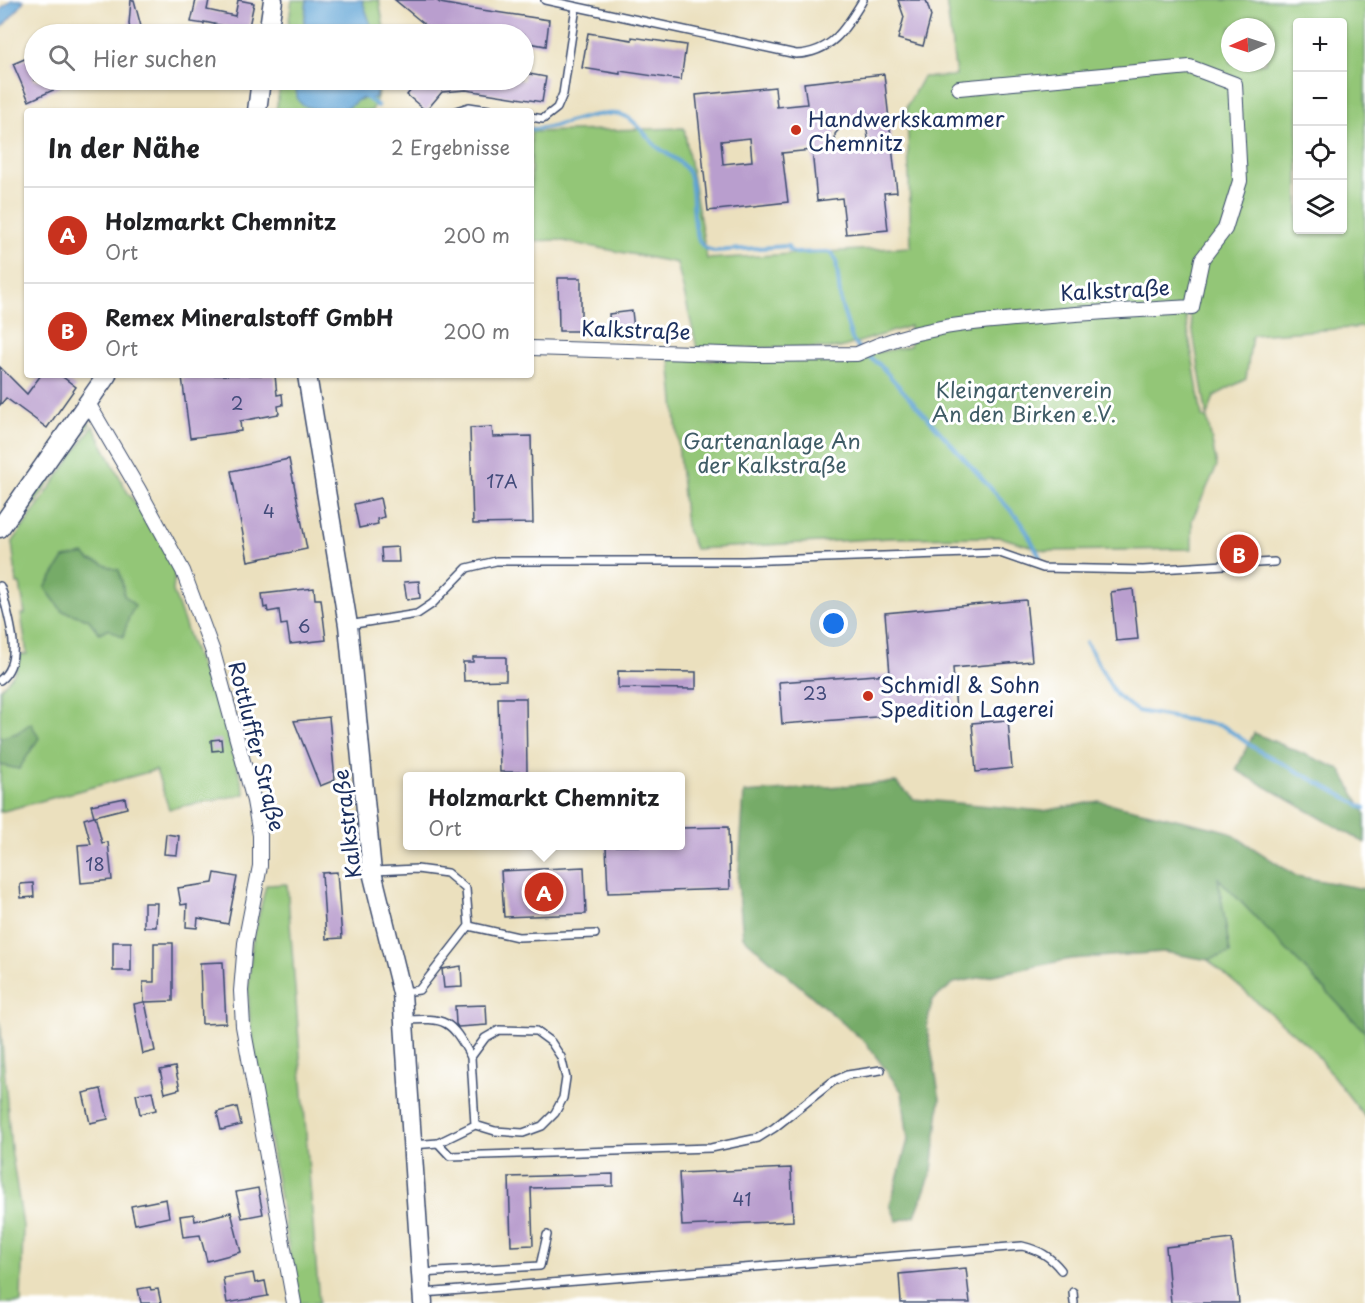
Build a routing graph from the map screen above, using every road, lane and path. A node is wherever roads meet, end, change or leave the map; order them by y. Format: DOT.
graph roads {
  1 [pos="273,0"];
  2 [pos="545,0"];
  3 [pos="863,0"];
  4 [pos="576,7"];
  5 [pos="269,24"];
  6 [pos="958,88"];
  7 [pos="260,90"];
  8 [pos="257,108"];
  9 [pos="534,118"];
  10 [pos="534,348"];
  11 [pos="105,378"];
  12 [pos="307,378"];
  13 [pos="88,403"];
  14 [pos="0,528"];
  15 [pos="1274,562"];
  16 [pos="0,586"];
  17 [pos="348,625"];
  18 [pos="0,680"];
  19 [pos="372,872"];
  20 [pos="469,926"];
  21 [pos="595,934"];
  22 [pos="402,993"];
  23 [pos="404,1020"];
  24 [pos="471,1057"];
  25 [pos="881,1070"];
  26 [pos="475,1125"];
  27 [pos="438,1143"];
  28 [pos="413,1145"];
  29 [pos="547,1235"];
  30 [pos="1061,1270"];
  31 [pos="422,1273"];
  32 [pos="1073,1292"];
  33 [pos="423,1298"];
  34 [pos="294,1303"];
  35 [pos="1074,1303"];
  1 -- 5 [label="main road"];
  2 -- 4 [label="lane"];
  3 -- 4 [label="lane"];
  4 -- 9 [label="lane"];
  6 -- 10 [label="street, Kalkstraße"];
  7 -- 8 [label="main road"];
  11 -- 13 [label="main road"];
  12 -- 17 [label="main road, Kalkstraße"];
  13 -- 14 [label="main road"];
  13 -- 34 [label="street, Rottluffer Straße"];
  15 -- 17 [label="lane"];
  16 -- 18 [label="lane"];
  17 -- 19 [label="main road, Kalkstraße"];
  19 -- 20 [label="lane"];
  19 -- 22 [label="main road, Kalkstraße"];
  20 -- 21 [label="lane"];
  20 -- 22 [label="lane"];
  22 -- 23 [label="main road, Kalkstraße"];
  23 -- 24 [label="lane"];
  23 -- 28 [label="main road, Kalkstraße"];
  24 -- 26 [label="lane"];
  24 -- 26 [label="lane"];
  25 -- 27 [label="lane"];
  26 -- 27 [label="lane"];
  27 -- 28 [label="lane"];
  28 -- 31 [label="main road, Kalkstraße"];
  29 -- 31 [label="lane"];
  30 -- 33 [label="lane"];
  31 -- 33 [label="main road, Kalkstraße"];
  32 -- 35 [label="lane"];
}
